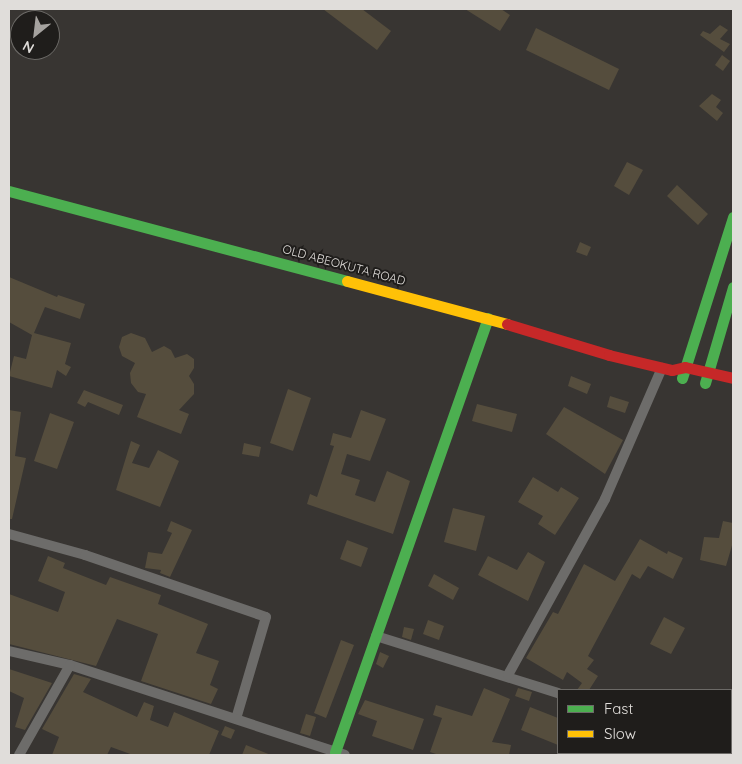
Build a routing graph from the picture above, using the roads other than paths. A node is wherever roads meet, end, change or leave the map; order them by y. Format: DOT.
graph roads {
  1 [pos="9,191"];
  2 [pos="733,217"];
  3 [pos="733,287"];
  4 [pos="488,318"];
  5 [pos="716,348"];
  6 [pos="667,369"];
  7 [pos="708,372"];
  8 [pos="684,373"];
  9 [pos="729,377"];
  10 [pos="705,384"];
  11 [pos="733,390"];
  12 [pos="9,534"];
  13 [pos="376,636"];
  14 [pos="9,651"];
  15 [pos="70,666"];
  16 [pos="508,675"];
  17 [pos="557,693"];
  18 [pos="236,719"];
  19 [pos="340,754"];
  20 [pos="19,755"];
  1 -- 4 [label="main road, OLD ABEOKUTA ROAD"];
  2 -- 8 [label="main road"];
  3 -- 5 [label="main road"];
  4 -- 6 [label="main road, OLD ABEOKUTA ROAD"];
  4 -- 13 [label="main road"];
  5 -- 7 [label="main road"];
  5 -- 9 [label="main road"];
  6 -- 8 [label="main road, OLD ABEOKUTA ROAD"];
  6 -- 16 [label="street"];
  7 -- 8 [label="main road, OLD ABEOKUTA ROAD"];
  7 -- 9 [label="main road, OLD ABEOKUTA ROAD"];
  7 -- 10 [label="main road"];
  8 -- 10 [label="main road, OLD ABEOKUTA ROAD"];
  10 -- 11 [label="main road, OLD ABEOKUTA ROAD"];
  12 -- 18 [label="street"];
  13 -- 16 [label="street"];
  13 -- 19 [label="main road"];
  14 -- 15 [label="street"];
  15 -- 18 [label="street"];
  15 -- 20 [label="street"];
  16 -- 17 [label="street"];
  18 -- 19 [label="street"];
}
